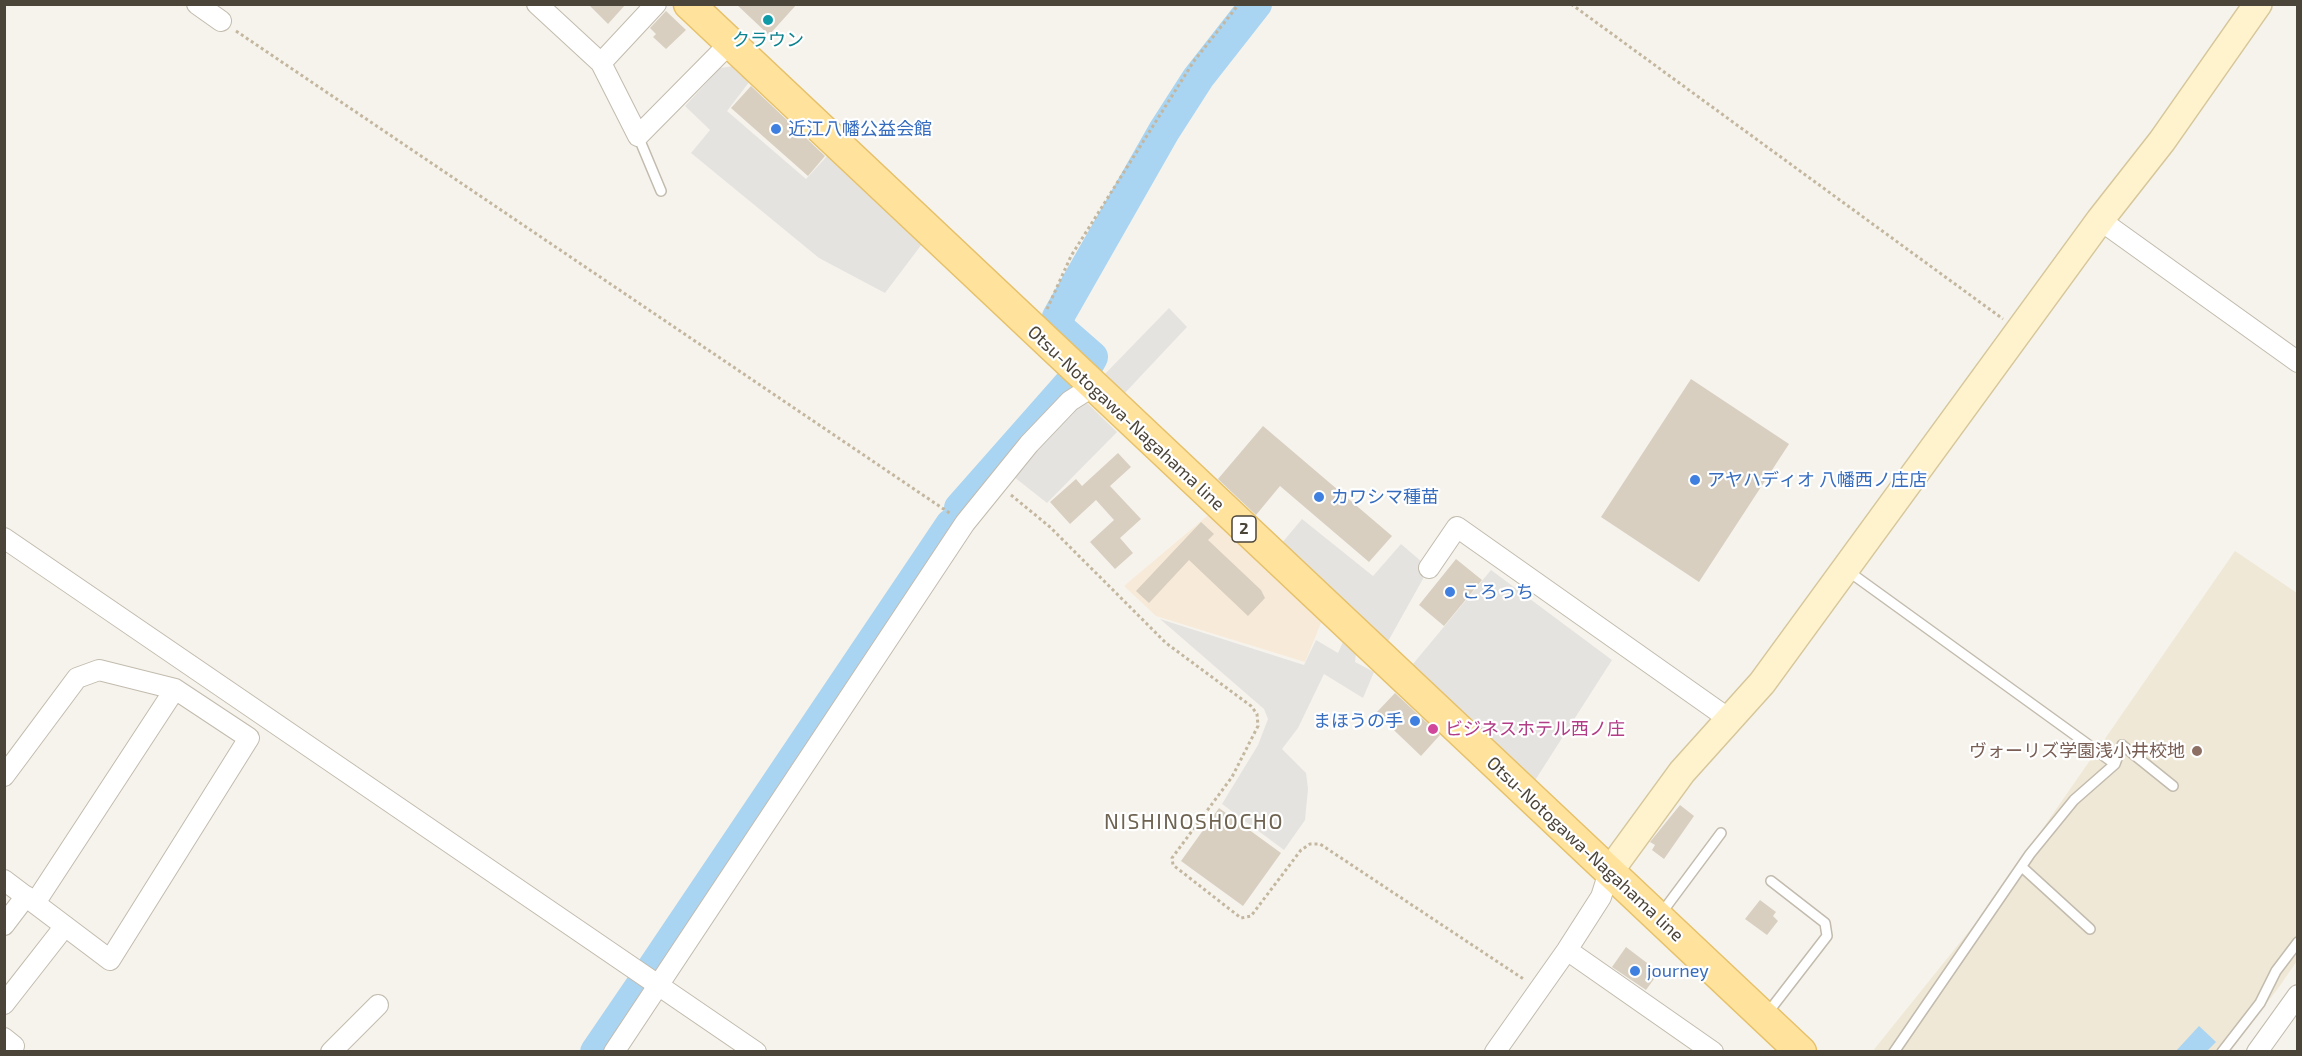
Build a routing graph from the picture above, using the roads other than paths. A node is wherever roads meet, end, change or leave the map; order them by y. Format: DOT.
graph roads {
  1 [pos="197,4"];
  2 [pos="537,4"];
  3 [pos="656,4"];
  4 [pos="689,4"];
  5 [pos="2258,4"];
  6 [pos="221,21"];
  7 [pos="730,43"];
  8 [pos="601,63"];
  9 [pos="638,136"];
  10 [pos="661,191"];
  11 [pos="2100,220"];
  12 [pos="2298,362"];
  13 [pos="1092,387"];
  14 [pos="4,538"];
  15 [pos="1429,568"];
  16 [pos="1846,570"];
  17 [pos="175,689"];
  18 [pos="1728,719"];
  19 [pos="12,751"];
  20 [pos="2115,764"];
  21 [pos="4,776"];
  22 [pos="2173,786"];
  23 [pos="1721,833"];
  24 [pos="2022,867"];
  25 [pos="1609,872"];
  26 [pos="4,880"];
  27 [pos="1772,881"];
  28 [pos="31,900"];
  29 [pos="1658,917"];
  30 [pos="4,925"];
  31 [pos="65,926"];
  32 [pos="2090,929"];
  33 [pos="2298,942"];
  34 [pos="1567,950"];
  35 [pos="659,986"];
  36 [pos="2298,995"];
  37 [pos="4,1004"];
  38 [pos="378,1005"];
  39 [pos="1764,1018"];
  40 [pos="4,1038"];
  41 [pos="10,1052"];
  42 [pos="331,1052"];
  43 [pos="614,1052"];
  44 [pos="756,1052"];
  45 [pos="1495,1052"];
  46 [pos="1713,1052"];
  47 [pos="1801,1052"];
  48 [pos="1894,1052"];
  49 [pos="2222,1052"];
  50 [pos="2257,1052"];
  1 -- 6 [label="street"];
  2 -- 8 [label="street"];
  3 -- 8 [label="street"];
  4 -- 7 [label="main road, Otsu-Notogawa-Nagahama line / 2"];
  5 -- 11 [label="street"];
  7 -- 9 [label="street"];
  7 -- 13 [label="main road, Otsu-Notogawa-Nagahama line / 2"];
  8 -- 9 [label="street"];
  9 -- 10 [label="lane"];
  11 -- 12 [label="street"];
  11 -- 16 [label="street"];
  13 -- 25 [label="main road, Otsu-Notogawa-Nagahama line / 2"];
  13 -- 35 [label="street"];
  14 -- 35 [label="street"];
  15 -- 18 [label="street"];
  16 -- 18 [label="street"];
  16 -- 20 [label="lane"];
  17 -- 19 [label="street"];
  17 -- 28 [label="street"];
  17 -- 31 [label="street"];
  18 -- 25 [label="street"];
  19 -- 21 [label="street"];
  20 -- 22 [label="lane"];
  20 -- 24 [label="lane"];
  23 -- 29 [label="lane"];
  24 -- 32 [label="lane"];
  24 -- 48 [label="lane"];
  25 -- 29 [label="main road, Otsu-Notogawa-Nagahama line / 2"];
  25 -- 34 [label="street"];
  26 -- 28 [label="street"];
  27 -- 39 [label="lane"];
  28 -- 30 [label="street"];
  28 -- 31 [label="street"];
  29 -- 39 [label="main road, Otsu-Notogawa-Nagahama line / 2"];
  31 -- 37 [label="street"];
  33 -- 49 [label="lane"];
  34 -- 45 [label="street"];
  34 -- 46 [label="street"];
  35 -- 43 [label="street"];
  35 -- 44 [label="street"];
  36 -- 50 [label="street"];
  38 -- 42 [label="street"];
  39 -- 47 [label="main road, Otsu-Notogawa-Nagahama line / 2"];
  40 -- 41 [label="street"];
}
